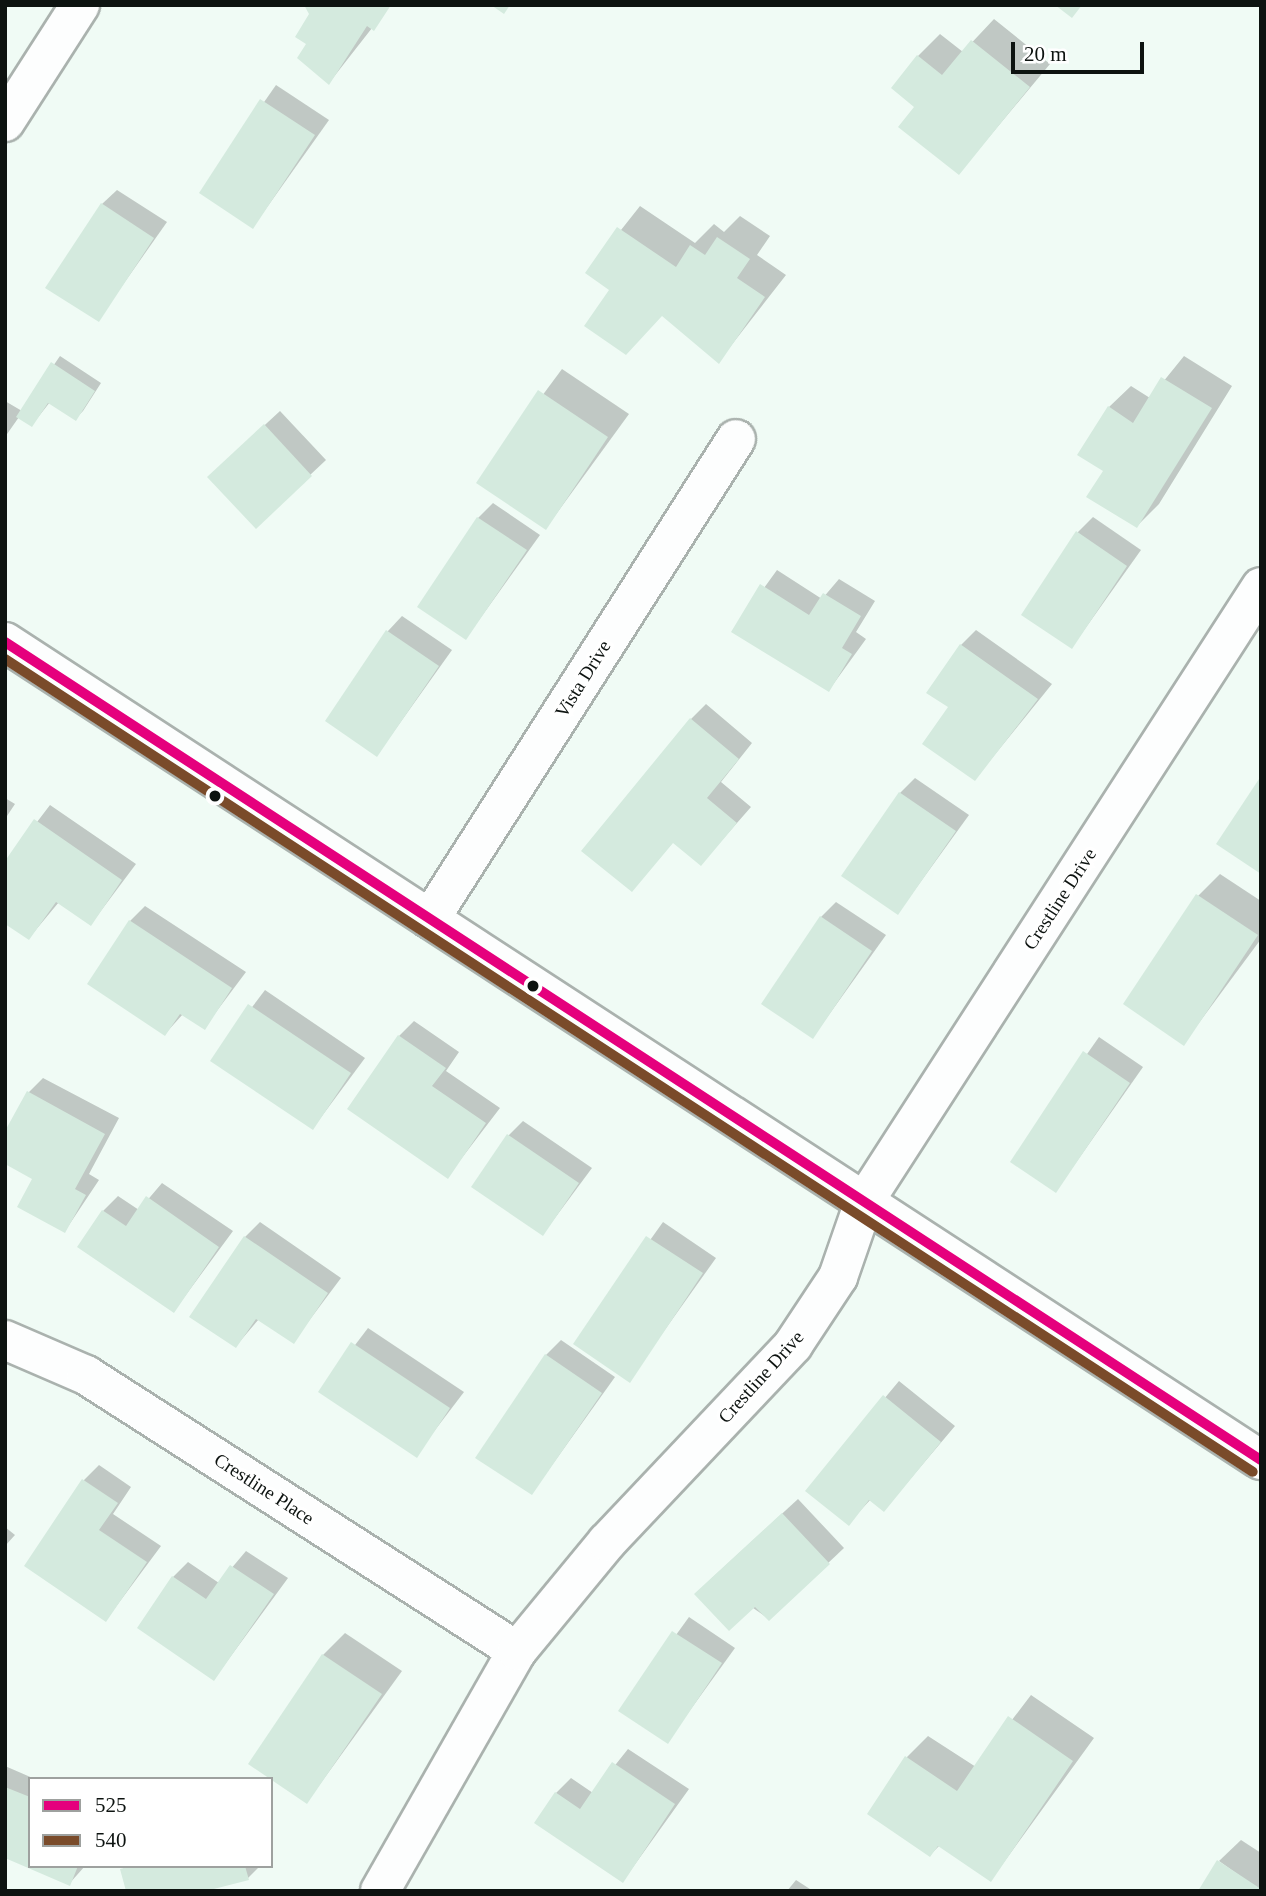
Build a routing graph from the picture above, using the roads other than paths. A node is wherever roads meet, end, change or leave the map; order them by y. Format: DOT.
graph roads {
  1 [pos="80,5"];
  2 [pos="5,122"];
  3 [pos="736,439"];
  4 [pos="1261,587"];
  5 [pos="5,642"];
  6 [pos="430,919"];
  7 [pos="864,1202"];
  8 [pos="5,1340"];
  9 [pos="1261,1460"];
  10 [pos="517,1651"];
  11 [pos="380,1891"];
  1 -- 2 [label="street"];
  3 -- 6 [label="street, Vista Drive"];
  4 -- 7 [label="street, Crestline Drive"];
  5 -- 6 [label="street"];
  6 -- 7 [label="street"];
  7 -- 9 [label="street"];
  7 -- 10 [label="street, Crestline Drive"];
  8 -- 10 [label="street, Crestline Place"];
  10 -- 11 [label="street, Crestline Drive"];
}
